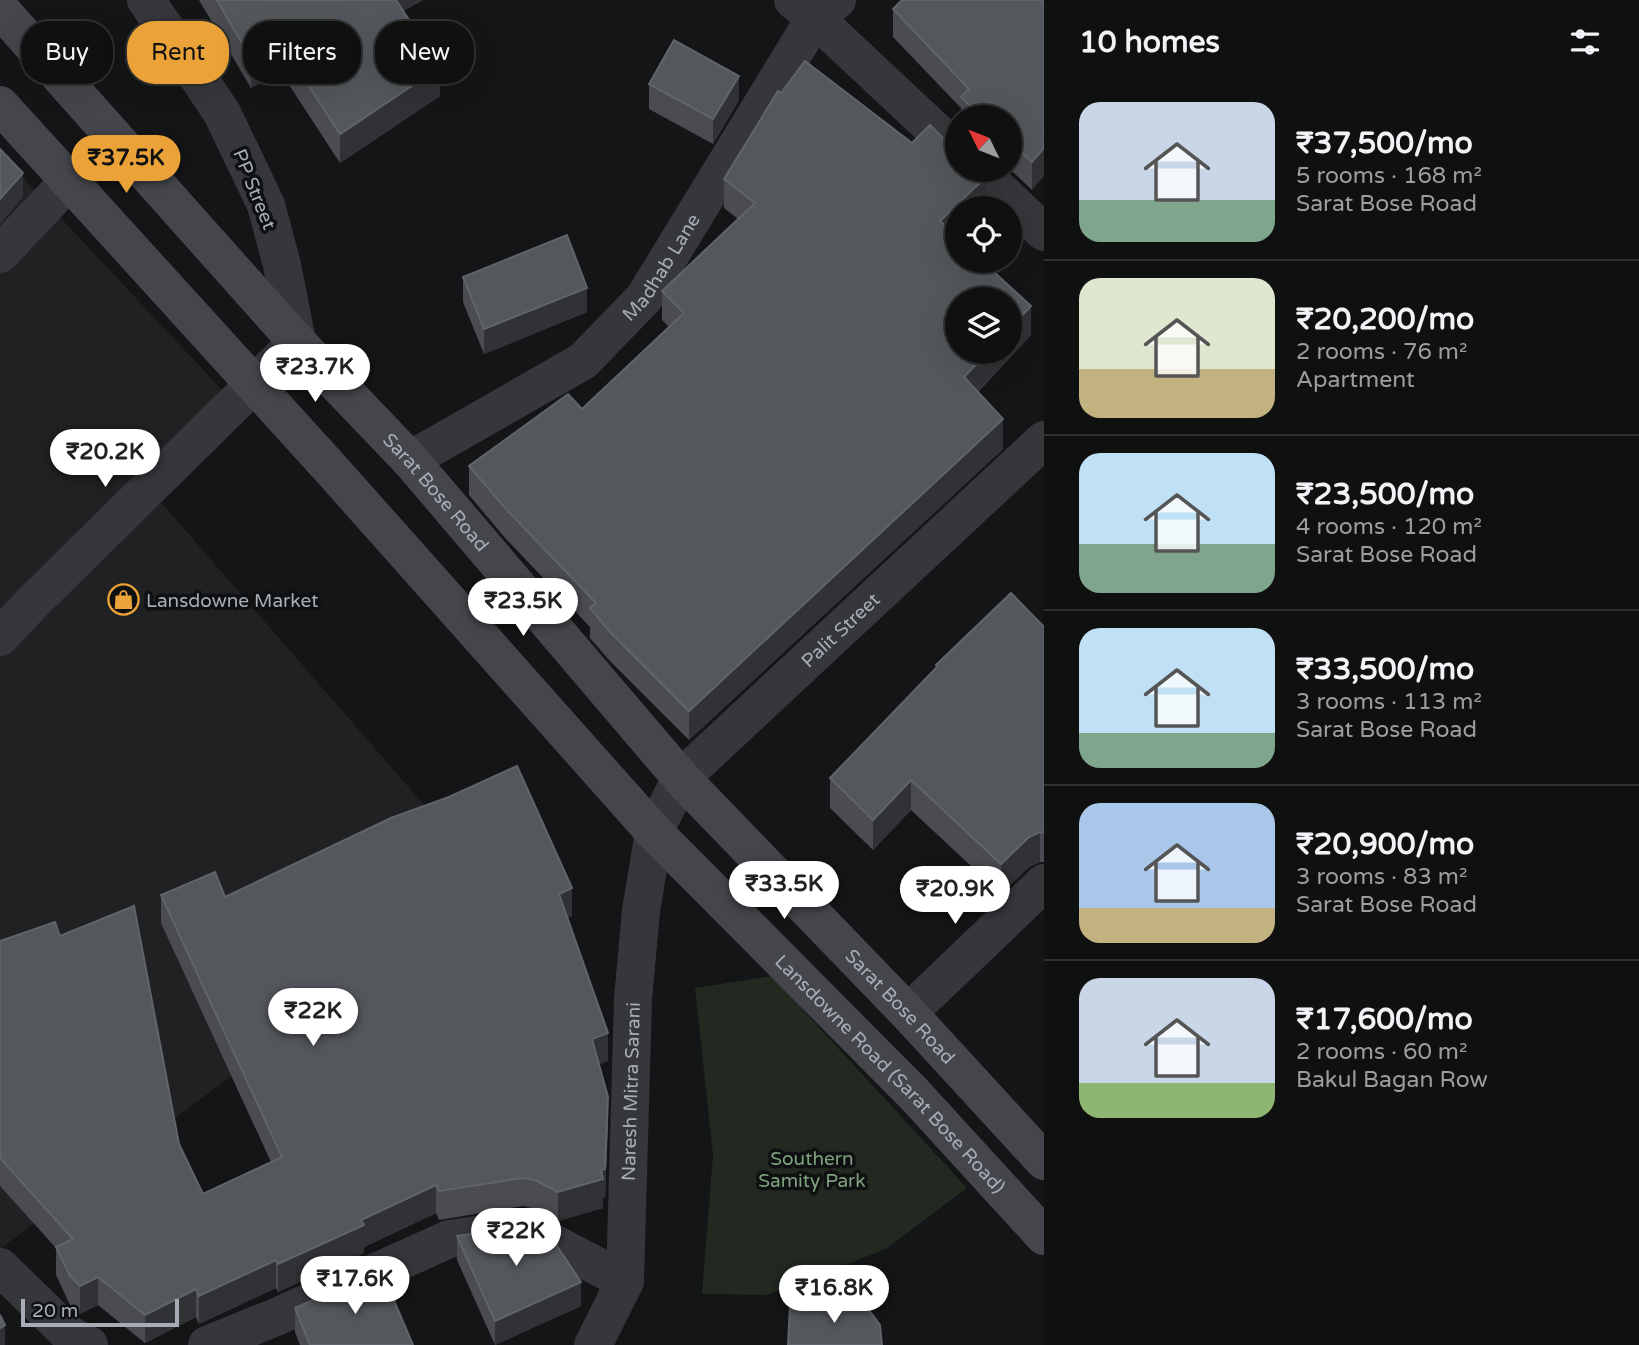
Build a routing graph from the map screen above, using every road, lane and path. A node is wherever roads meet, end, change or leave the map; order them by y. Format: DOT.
graph roads {
  1 [pos="146,0"];
  2 [pos="815,6"];
  3 [pos="0,9"];
  4 [pos="0,105"];
  5 [pos="945,139"];
  6 [pos="68,182"];
  7 [pos="991,182"];
  8 [pos="1044,232"];
  9 [pos="0,254"];
  10 [pos="297,342"];
  11 [pos="253,384"];
  12 [pos="1044,440"];
  13 [pos="410,460"];
  14 [pos="0,637"];
  15 [pos="681,778"];
  16 [pos="653,832"];
  17 [pos="1044,883"];
  18 [pos="908,1013"];
  19 [pos="1044,1161"];
  20 [pos="1044,1236"];
  21 [pos="0,1267"];
  22 [pos="625,1281"];
  23 [pos="89,1345"];
  24 [pos="207,1345"];
  25 [pos="593,1345"];
  1 -- 10 [label="street, PP Street"];
  2 -- 5 [label="street"];
  2 -- 13 [label="street, Madhab Lane"];
  3 -- 10 [label="main road, Sarat Bose Road"];
  4 -- 6 [label="main road, Lansdowne Road (Sarat Bose Road)"];
  6 -- 9 [label="street"];
  6 -- 11 [label="main road, Lansdowne Road (Sarat Bose Road)"];
  7 -- 8 [label="street"];
  10 -- 11 [label="street"];
  10 -- 13 [label="main road, Sarat Bose Road"];
  11 -- 14 [label="street"];
  11 -- 16 [label="main road, Lansdowne Road (Sarat Bose Road)"];
  12 -- 15 [label="street, Palit Street"];
  13 -- 15 [label="main road, Sarat Bose Road"];
  15 -- 16 [label="street, Palit Street"];
  15 -- 18 [label="main road, Sarat Bose Road"];
  16 -- 20 [label="main road, Lansdowne Road (Sarat Bose Road)"];
  16 -- 22 [label="street, Naresh Mitra Sarani"];
  17 -- 18 [label="street"];
  18 -- 19 [label="main road, Sarat Bose Road"];
  21 -- 23 [label="street"];
  22 -- 24 [label="street"];
  22 -- 25 [label="street, Naresh Mitra Sarani"];
}
